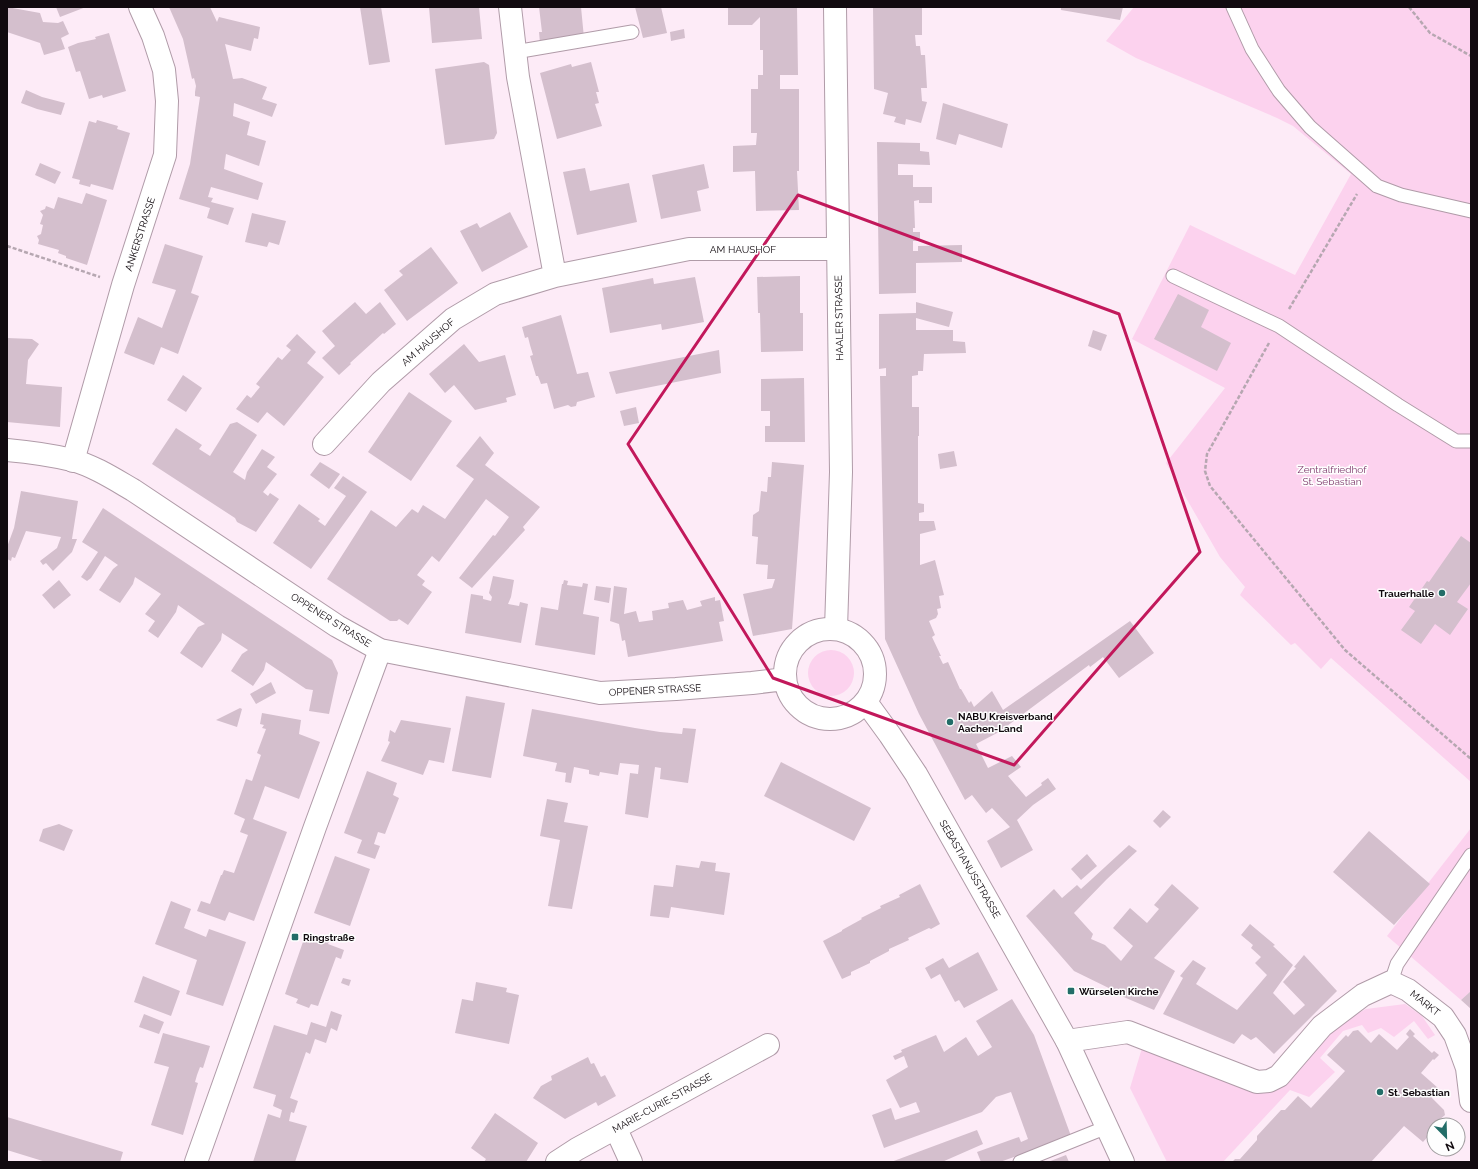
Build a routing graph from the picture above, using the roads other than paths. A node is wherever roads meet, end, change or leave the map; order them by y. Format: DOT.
graph roads {
  1 [pos="140,7"];
  2 [pos="510,7"];
  3 [pos="835,7"];
  4 [pos="1233,7"];
  5 [pos="632,32"];
  6 [pos="515,52"];
  7 [pos="1471,211"];
  8 [pos="838,249"];
  9 [pos="555,276"];
  10 [pos="1173,276"];
  11 [pos="1471,441"];
  12 [pos="324,444"];
  13 [pos="7,450"];
  14 [pos="72,460"];
  15 [pos="836,629"];
  16 [pos="380,650"];
  17 [pos="785,679"];
  18 [pos="866,702"];
  19 [pos="1471,855"];
  20 [pos="1391,982"];
  21 [pos="1067,1040"];
  22 [pos="768,1045"];
  23 [pos="1471,1101"];
  24 [pos="1107,1127"];
  25 [pos="616,1129"];
  26 [pos="196,1162"];
  27 [pos="557,1162"];
  28 [pos="631,1162"];
  29 [pos="1020,1162"];
  30 [pos="1123,1162"];
  1 -- 14 [label="street, ANKERSTRASSE"];
  2 -- 6 [label="street"];
  3 -- 8 [label="street, HAALER STRASSE"];
  4 -- 7 [label="lane"];
  5 -- 6 [label="lane"];
  6 -- 9 [label="street"];
  8 -- 9 [label="street, AM HAUSHOF"];
  8 -- 15 [label="street, HAALER STRASSE"];
  9 -- 12 [label="street, AM HAUSHOF"];
  10 -- 11 [label="lane"];
  13 -- 14 [label="street, OPPENER STRASSE"];
  14 -- 16 [label="street, OPPENER STRASSE"];
  15 -- 17 [label="street"];
  15 -- 18 [label="street"];
  16 -- 17 [label="street, OPPENER STRASSE"];
  16 -- 26 [label="street"];
  17 -- 18 [label="street"];
  18 -- 21 [label="street, SEBASTIANUSSTRASSE"];
  19 -- 20 [label="lane"];
  20 -- 21 [label="street"];
  20 -- 23 [label="street, MARKT"];
  21 -- 24 [label="street, SEBASTIANUSSTRASSE"];
  22 -- 25 [label="street, MARIE-CURIE-STRASSE"];
  24 -- 29 [label="lane"];
  24 -- 30 [label="street, SEBASTIANUSSTRASSE"];
  25 -- 27 [label="street, MARIE-CURIE-STRASSE"];
  25 -- 28 [label="street"];
}
